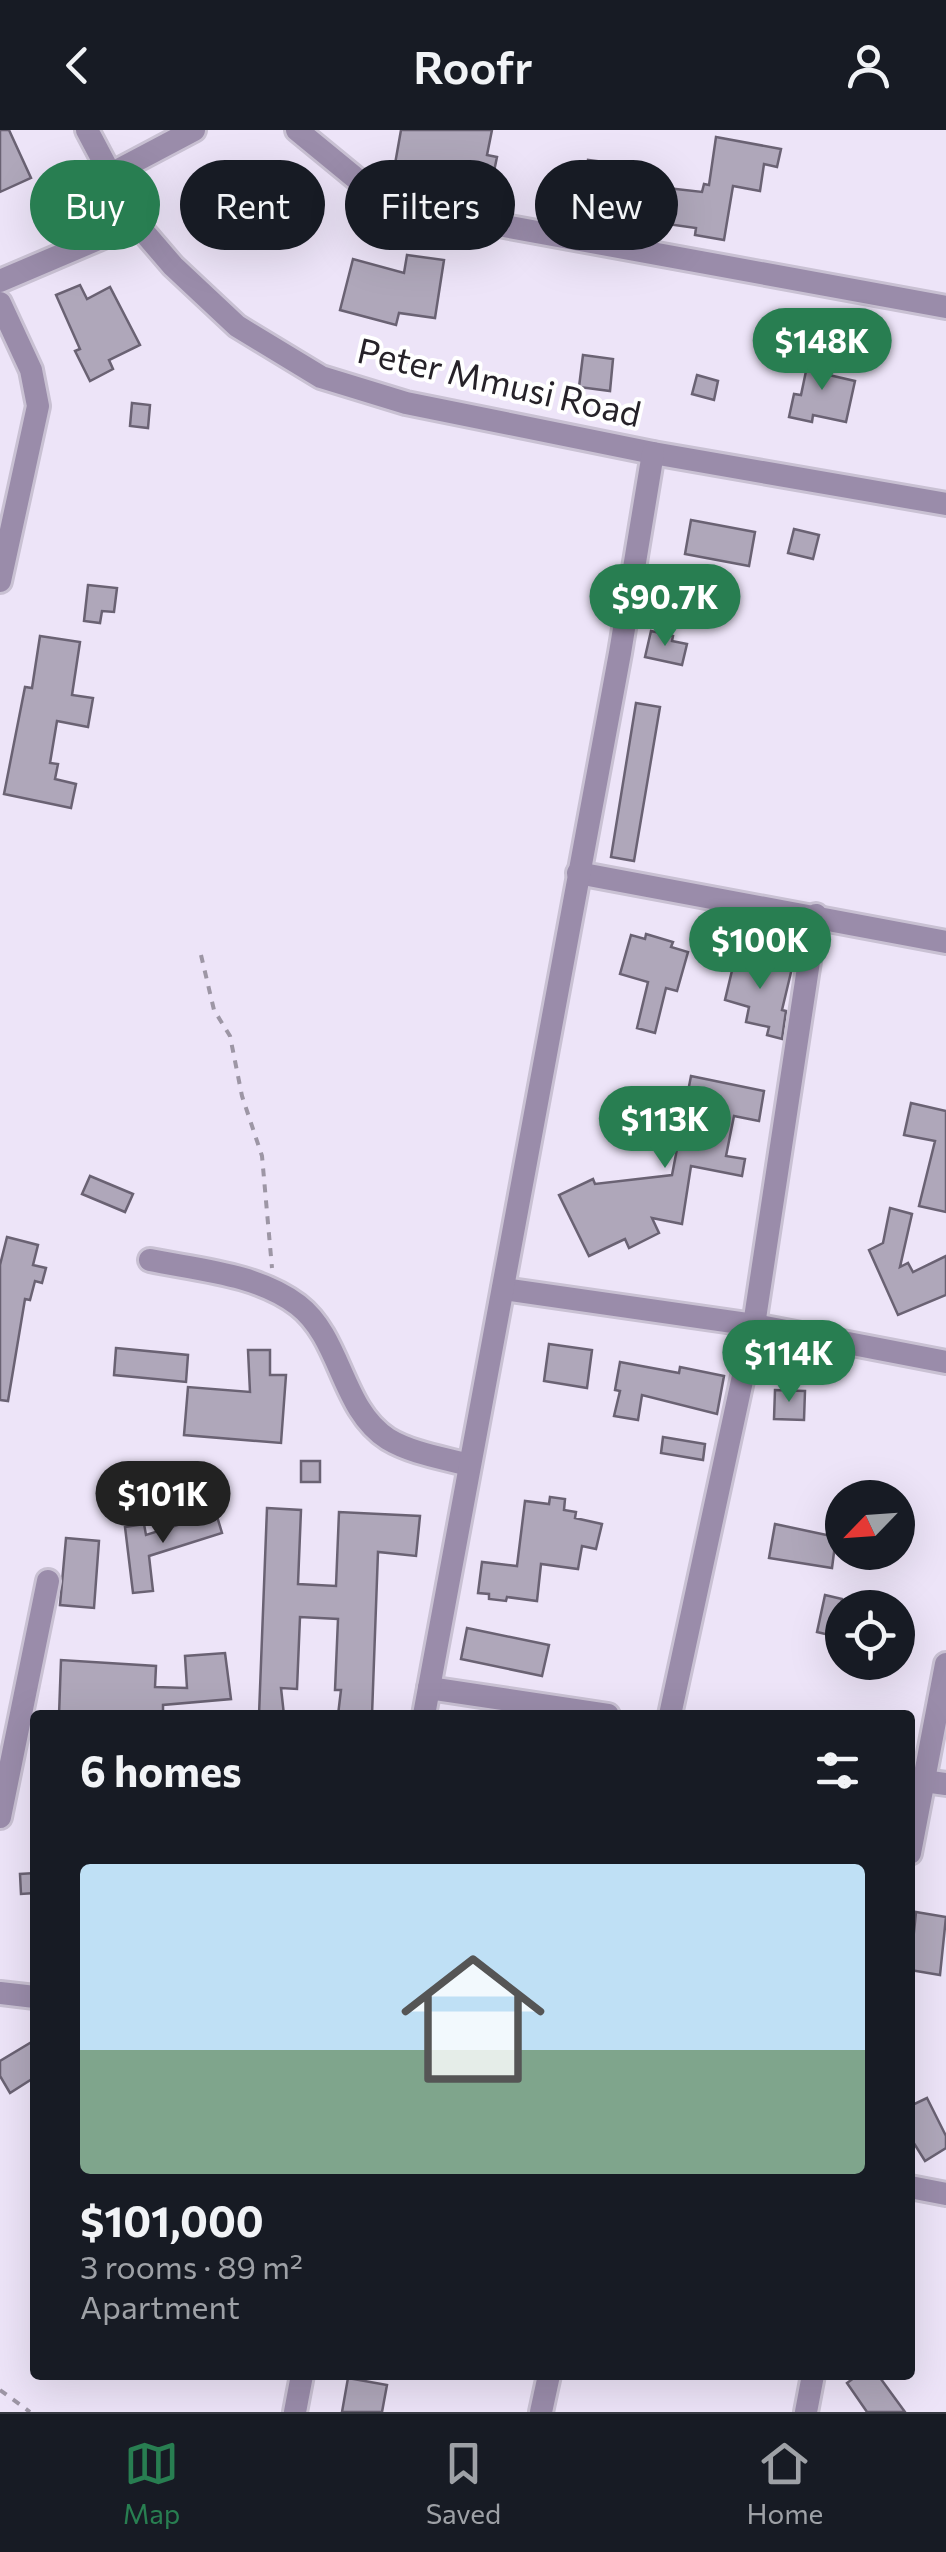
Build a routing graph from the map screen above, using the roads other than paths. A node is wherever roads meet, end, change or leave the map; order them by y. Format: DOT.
graph roads {
  1 [pos="87,130"];
  2 [pos="194,130"];
  3 [pos="298,130"];
  4 [pos="101,160"];
  5 [pos="139,160"];
  6 [pos="74,250"];
  7 [pos="159,250"];
  8 [pos="0,281"];
  9 [pos="0,303"];
  10 [pos="946,307"];
  11 [pos="653,453"];
  12 [pos="946,504"];
  13 [pos="6,529"];
  14 [pos="0,581"];
  15 [pos="578,873"];
  16 [pos="816,915"];
  17 [pos="946,942"];
  18 [pos="150,1260"];
  19 [pos="503,1288"];
  20 [pos="754,1325"];
  21 [pos="946,1362"];
  22 [pos="469,1466"];
  23 [pos="48,1581"];
  24 [pos="946,1664"];
  25 [pos="429,1688"];
  26 [pos="425,1710"];
  27 [pos="575,1710"];
  28 [pos="671,1710"];
  29 [pos="926,1782"];
  30 [pos="0,1817"];
  31 [pos="915,1831"];
  32 [pos="0,1992"];
  33 [pos="30,1997"];
  34 [pos="915,2187"];
  35 [pos="946,2194"];
  36 [pos="301,2380"];
  37 [pos="547,2380"];
  38 [pos="812,2380"];
  39 [pos="295,2412"];
  40 [pos="542,2412"];
  41 [pos="806,2412"];
  1 -- 4 [label="street, Peter Mmusi Road"];
  2 -- 5 [label="street"];
  3 -- 10 [label="street"];
  6 -- 8 [label="street"];
  7 -- 11 [label="street, Peter Mmusi Road"];
  9 -- 13 [label="street"];
  11 -- 12 [label="street, Peter Mmusi Road"];
  11 -- 15 [label="street"];
  13 -- 14 [label="street"];
  15 -- 16 [label="street"];
  15 -- 19 [label="street"];
  16 -- 17 [label="street"];
  16 -- 20 [label="street"];
  18 -- 22 [label="street"];
  19 -- 20 [label="street"];
  19 -- 22 [label="street"];
  20 -- 21 [label="street"];
  20 -- 28 [label="street"];
  22 -- 25 [label="street"];
  23 -- 30 [label="street"];
  24 -- 29 [label="street"];
  25 -- 26 [label="street"];
  25 -- 27 [label="street"];
  29 -- 31 [label="street"];
  32 -- 33 [label="street"];
  34 -- 35 [label="street"];
  36 -- 39 [label="street"];
  37 -- 40 [label="street"];
  38 -- 41 [label="street"];
}
